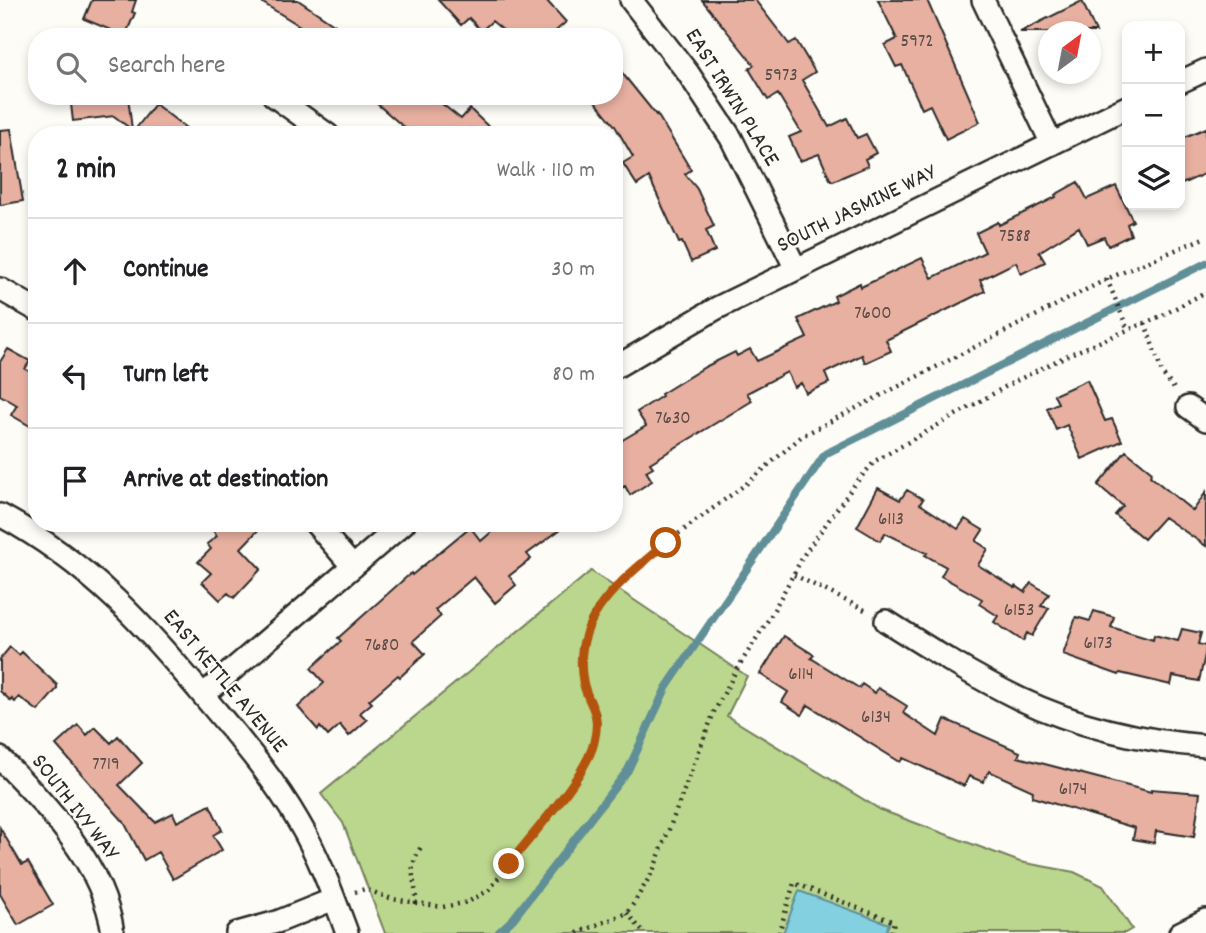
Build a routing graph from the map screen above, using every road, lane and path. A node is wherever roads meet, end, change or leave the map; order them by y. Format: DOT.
graph roads {
  1 [pos="631,0"];
  2 [pos="983,0"];
  3 [pos="1206,70"];
  4 [pos="1185,80"];
  5 [pos="286,105"];
  6 [pos="1122,109"];
  7 [pos="316,126"];
  8 [pos="1052,144"];
  9 [pos="1206,237"];
  10 [pos="796,269"];
  11 [pos="1107,279"];
  12 [pos="0,289"];
  13 [pos="1206,292"];
  14 [pos="28,305"];
  15 [pos="1145,323"];
  16 [pos="1128,330"];
  17 [pos="623,363"];
  18 [pos="1188,407"];
  19 [pos="1206,420"];
  20 [pos="0,515"];
  21 [pos="323,532"];
  22 [pos="394,532"];
  23 [pos="353,567"];
  24 [pos="794,575"];
  25 [pos="886,621"];
  26 [pos="203,695"];
  27 [pos="1206,746"];
  28 [pos="0,758"];
  29 [pos="421,847"];
  30 [pos="334,899"];
  31 [pos="416,904"];
  32 [pos="627,913"];
  33 [pos="1206,920"];
  34 [pos="113,933"];
  35 [pos="237,933"];
  36 [pos="347,933"];
  37 [pos="577,933"];
  38 [pos="644,933"];
  39 [pos="779,933"];
  40 [pos="891,933"];
  41 [pos="1180,933"];
  1 -- 10 [label="street, EAST IRWIN PLACE"];
  2 -- 8 [label="street"];
  3 -- 4 [label="street"];
  5 -- 7 [label="street"];
  6 -- 8 [label="street, SOUTH JASMINE WAY"];
  8 -- 10 [label="street, SOUTH JASMINE WAY"];
  9 -- 11 [label="path"];
  10 -- 17 [label="street, SOUTH JASMINE WAY"];
  11 -- 16 [label="path"];
  11 -- 31 [label="path"];
  12 -- 14 [label="street"];
  13 -- 15 [label="path"];
  15 -- 16 [label="path"];
  15 -- 18 [label="path"];
  16 -- 24 [label="path"];
  18 -- 19 [label="street"];
  20 -- 26 [label="street, EAST KETTLE AVENUE"];
  21 -- 23 [label="street"];
  22 -- 23 [label="street"];
  23 -- 26 [label="street"];
  24 -- 25 [label="path"];
  24 -- 32 [label="path"];
  25 -- 27 [label="street"];
  26 -- 30 [label="street, EAST KETTLE AVENUE"];
  28 -- 34 [label="street, SOUTH IVY WAY"];
  29 -- 31 [label="path"];
  30 -- 31 [label="path"];
  30 -- 35 [label="street"];
  30 -- 36 [label="street, EAST KETTLE AVENUE"];
  32 -- 37 [label="path"];
  32 -- 38 [label="path"];
  33 -- 41 [label="street"];
  39 -- 40 [label="path"];
}
